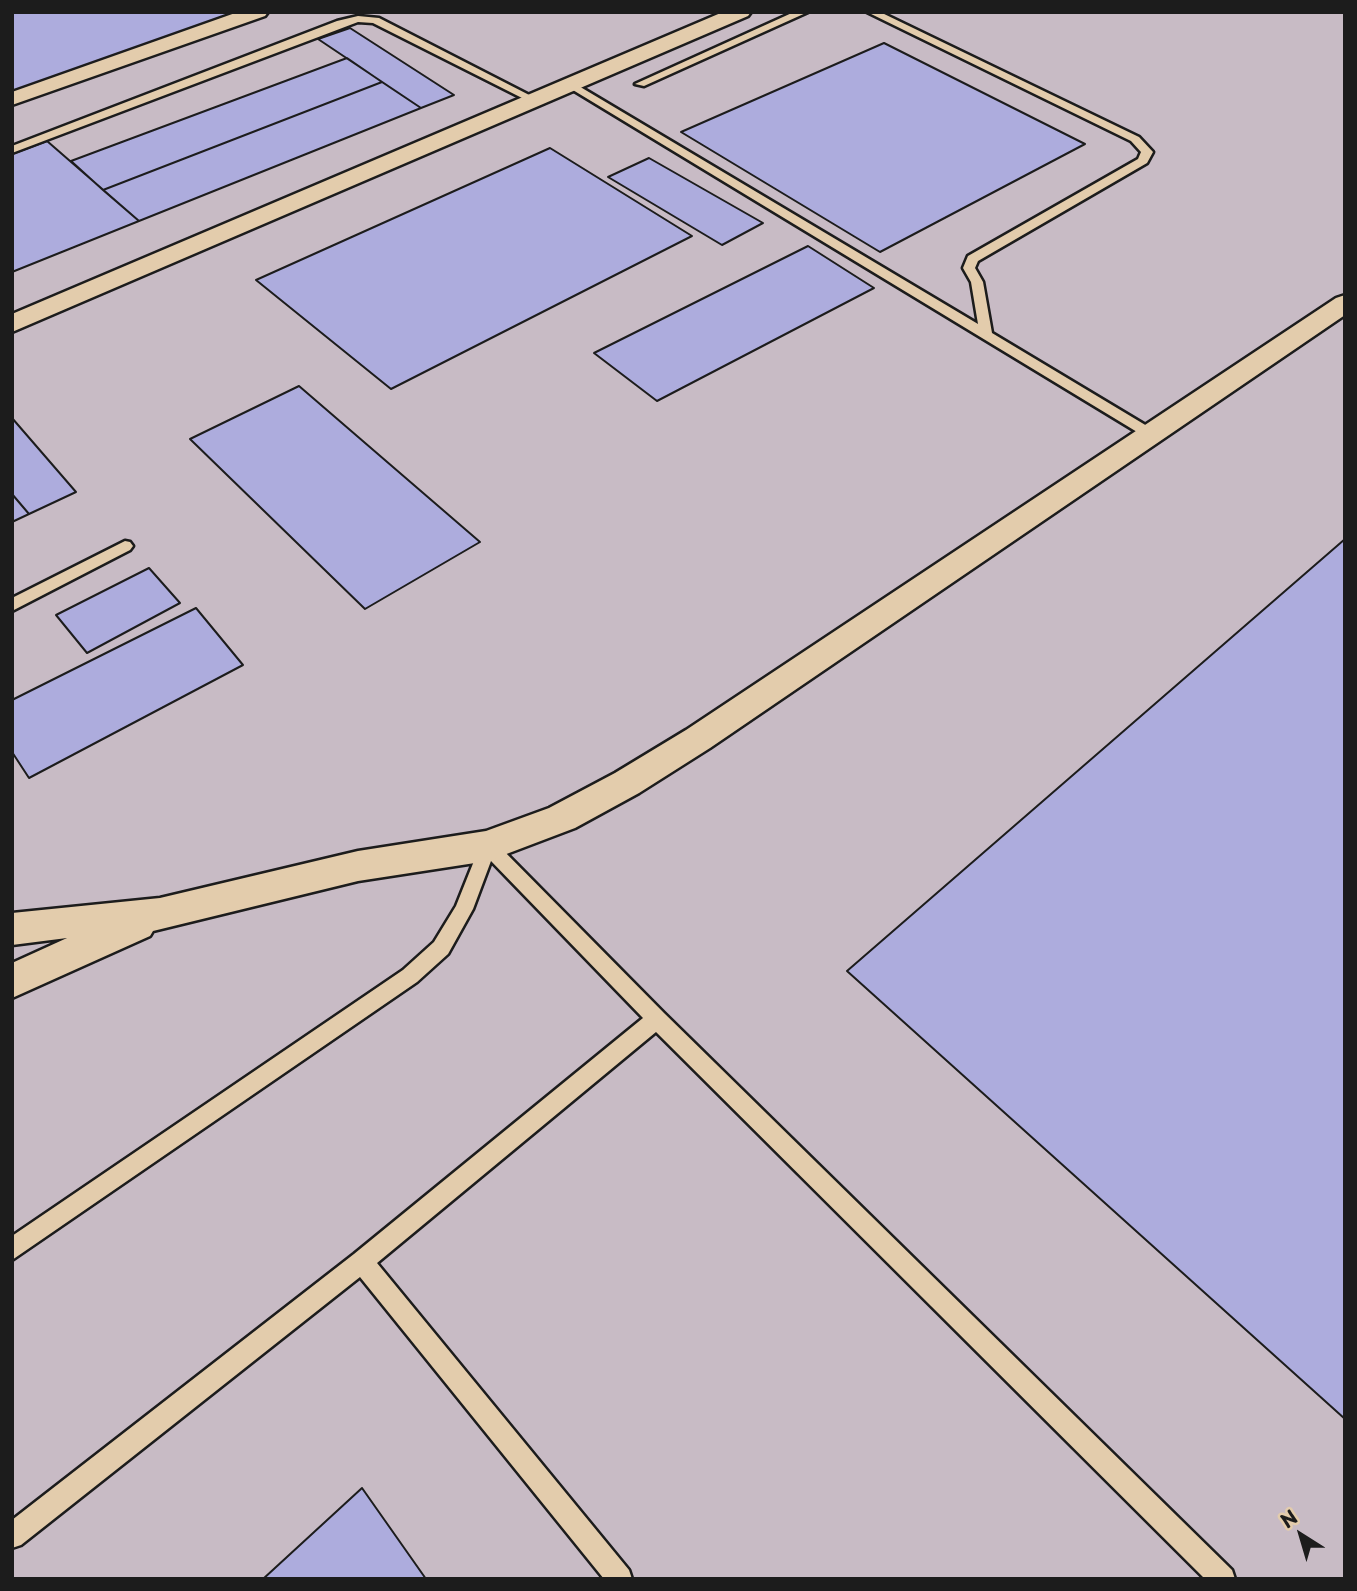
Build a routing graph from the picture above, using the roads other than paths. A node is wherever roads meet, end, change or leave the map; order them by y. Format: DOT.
graph roads {
  1 [pos="258,12"];
  2 [pos="741,12"];
  3 [pos="803,12"];
  4 [pos="872,12"];
  5 [pos="568,84"];
  6 [pos="640,84"];
  7 [pos="12,99"];
  8 [pos="532,99"];
  9 [pos="12,150"];
  10 [pos="1345,303"];
  11 [pos="12,324"];
  12 [pos="986,336"];
  13 [pos="1152,435"];
  14 [pos="125,546"];
  15 [pos="12,605"];
  16 [pos="488,846"];
  17 [pos="160,914"];
  18 [pos="12,929"];
  19 [pos="12,981"];
  20 [pos="657,1019"];
  21 [pos="12,1249"];
  22 [pos="362,1262"];
  23 [pos="12,1536"];
  24 [pos="620,1579"];
  25 [pos="1223,1579"];
  1 -- 7 [label="street"];
  2 -- 5 [label="street"];
  3 -- 6 [label="lane"];
  4 -- 12 [label="lane"];
  5 -- 8 [label="street"];
  5 -- 12 [label="lane"];
  8 -- 9 [label="lane"];
  8 -- 11 [label="street"];
  10 -- 13 [label="street"];
  12 -- 13 [label="lane"];
  13 -- 16 [label="street"];
  14 -- 15 [label="lane"];
  16 -- 17 [label="street"];
  16 -- 20 [label="lane"];
  16 -- 21 [label="lane"];
  17 -- 18 [label="street"];
  17 -- 19 [label="street"];
  20 -- 22 [label="lane"];
  20 -- 25 [label="lane"];
  22 -- 23 [label="lane"];
  22 -- 24 [label="lane"];
}
